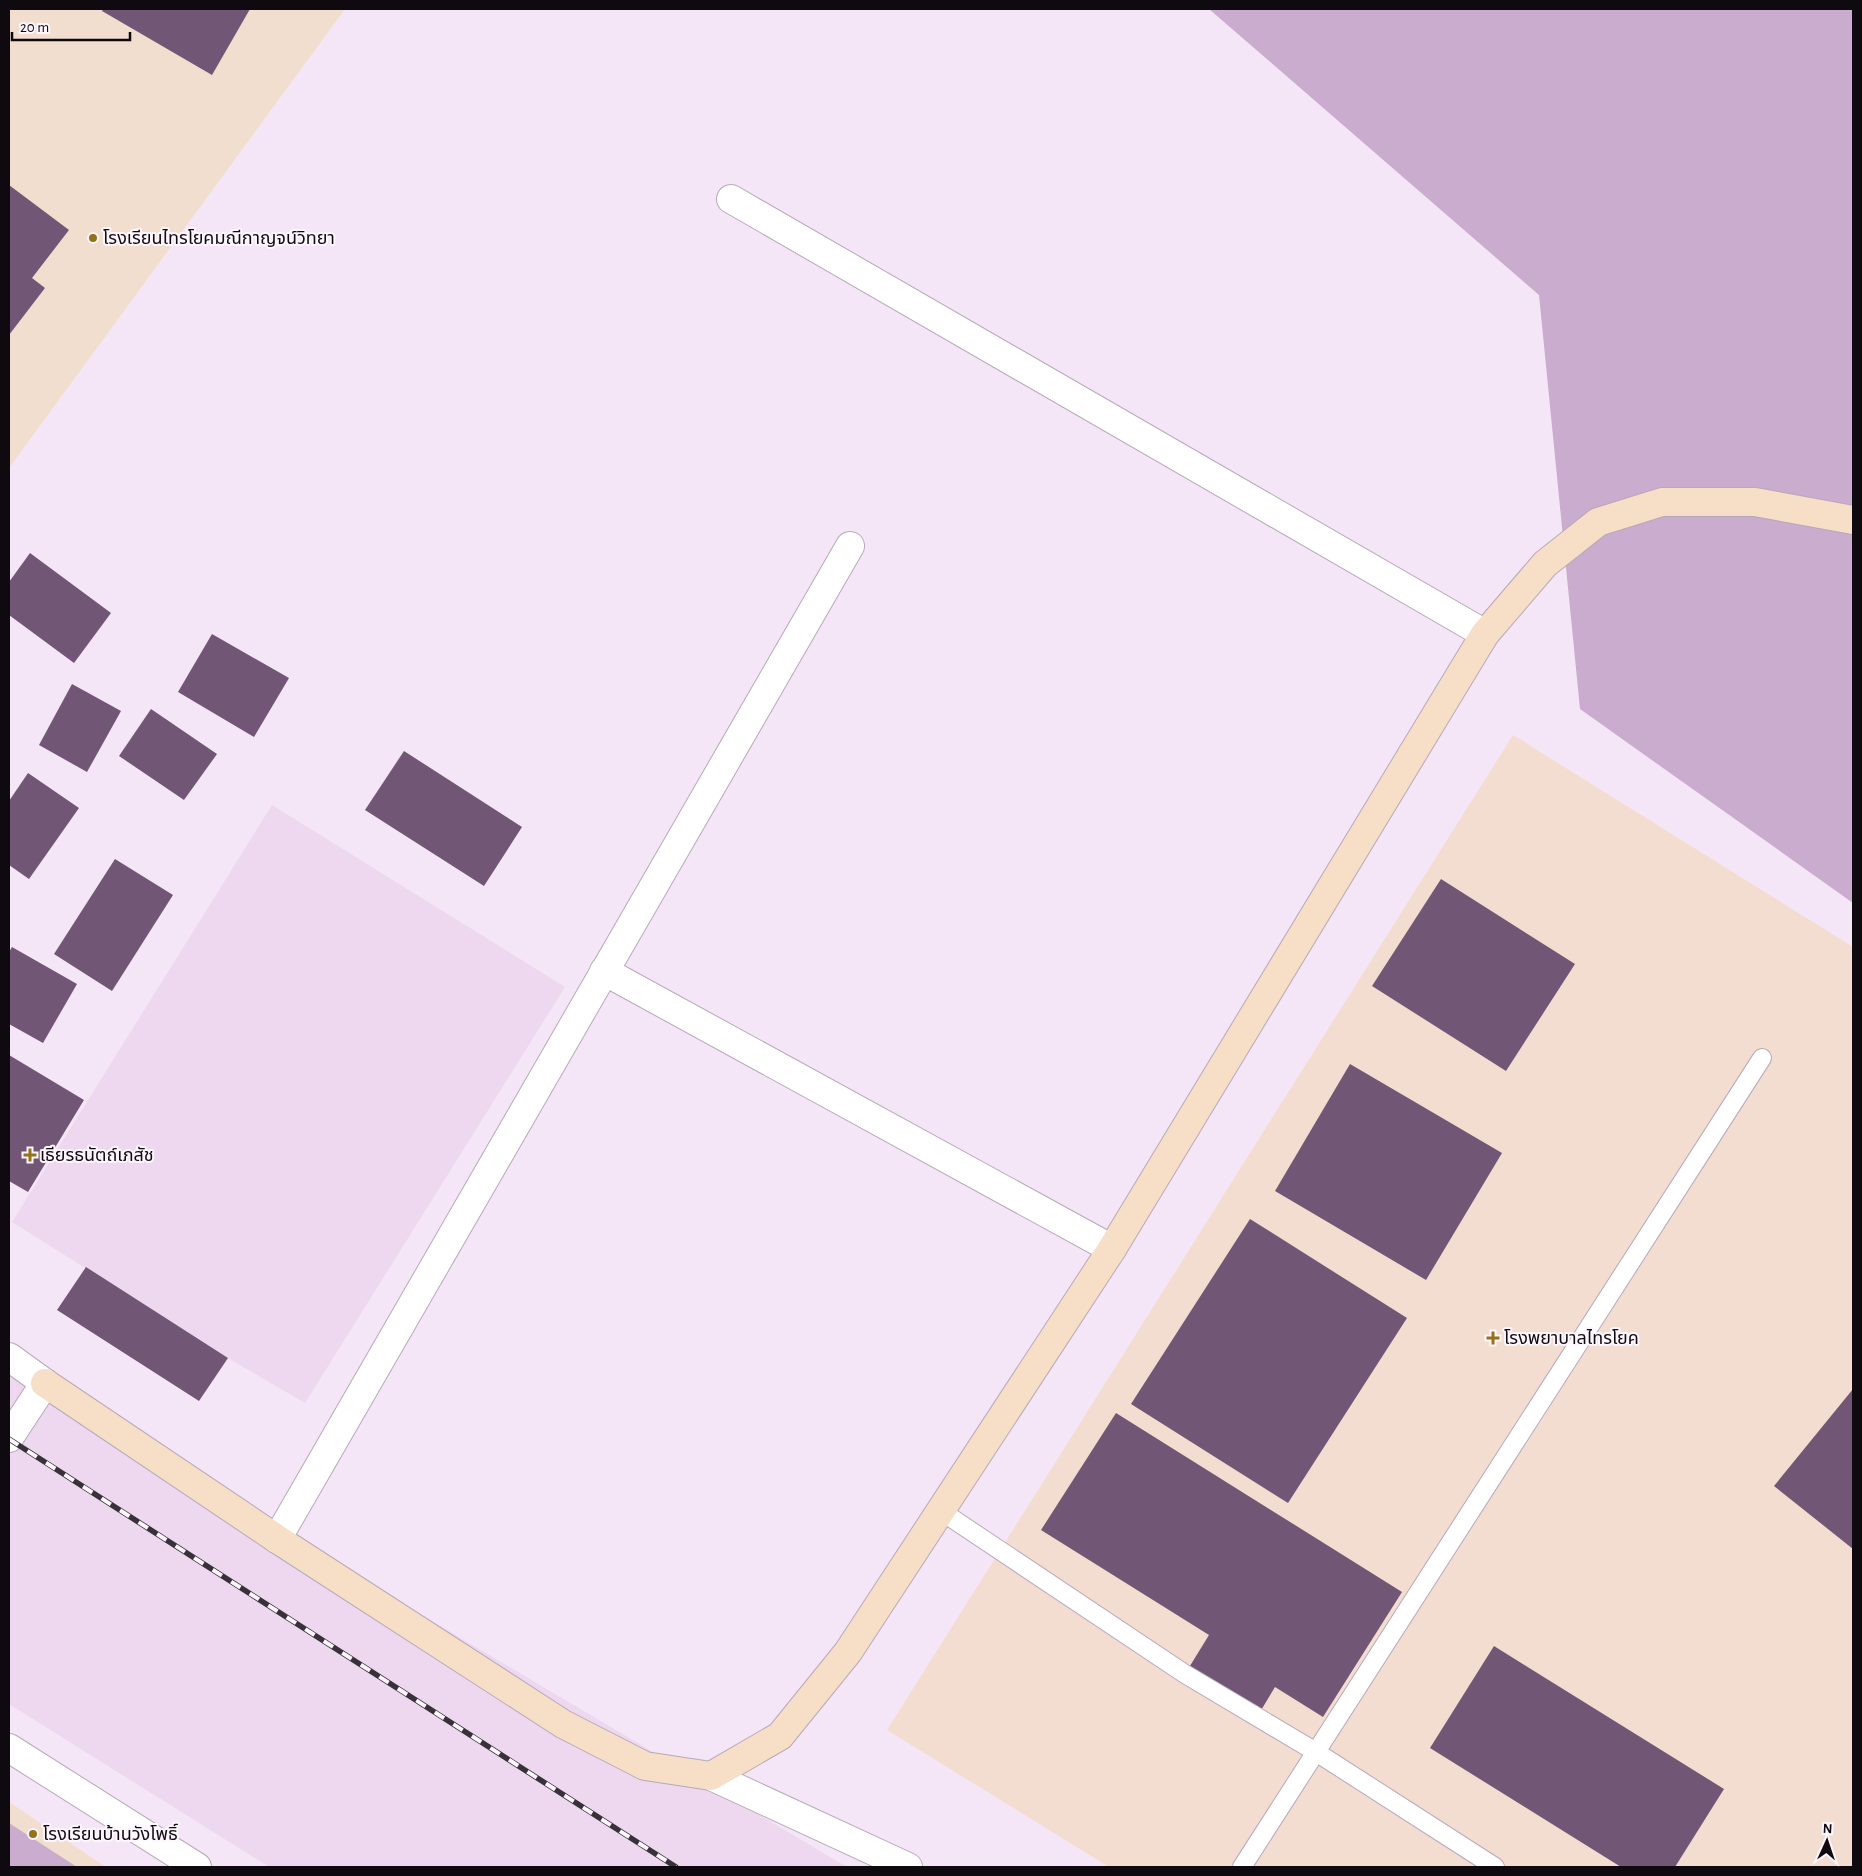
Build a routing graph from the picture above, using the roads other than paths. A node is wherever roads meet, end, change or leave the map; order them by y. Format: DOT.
graph roads {
  1 [pos="731,199"];
  2 [pos="1853,520"];
  3 [pos="850,546"];
  4 [pos="1485,634"];
  5 [pos="604,971"];
  6 [pos="1762,1058"];
  7 [pos="1112,1249"];
  8 [pos="9,1357"];
  9 [pos="45,1383"];
  10 [pos="9,1438"];
  11 [pos="941,1511"];
  12 [pos="277,1539"];
  13 [pos="9,1748"];
  14 [pos="1316,1752"];
  15 [pos="711,1776"];
  16 [pos="197,1867"];
  17 [pos="908,1867"];
  18 [pos="1242,1867"];
  19 [pos="1495,1867"];
  1 -- 4 [label="street"];
  2 -- 4 [label="main road"];
  3 -- 5 [label="street"];
  4 -- 7 [label="main road"];
  5 -- 7 [label="street"];
  5 -- 12 [label="street"];
  6 -- 14 [label="lane"];
  7 -- 11 [label="main road"];
  8 -- 9 [label="street"];
  9 -- 10 [label="street"];
  9 -- 12 [label="main road"];
  11 -- 14 [label="lane"];
  11 -- 15 [label="main road"];
  12 -- 15 [label="main road"];
  13 -- 16 [label="street"];
  14 -- 18 [label="lane"];
  14 -- 19 [label="lane"];
  15 -- 17 [label="street"];
}
